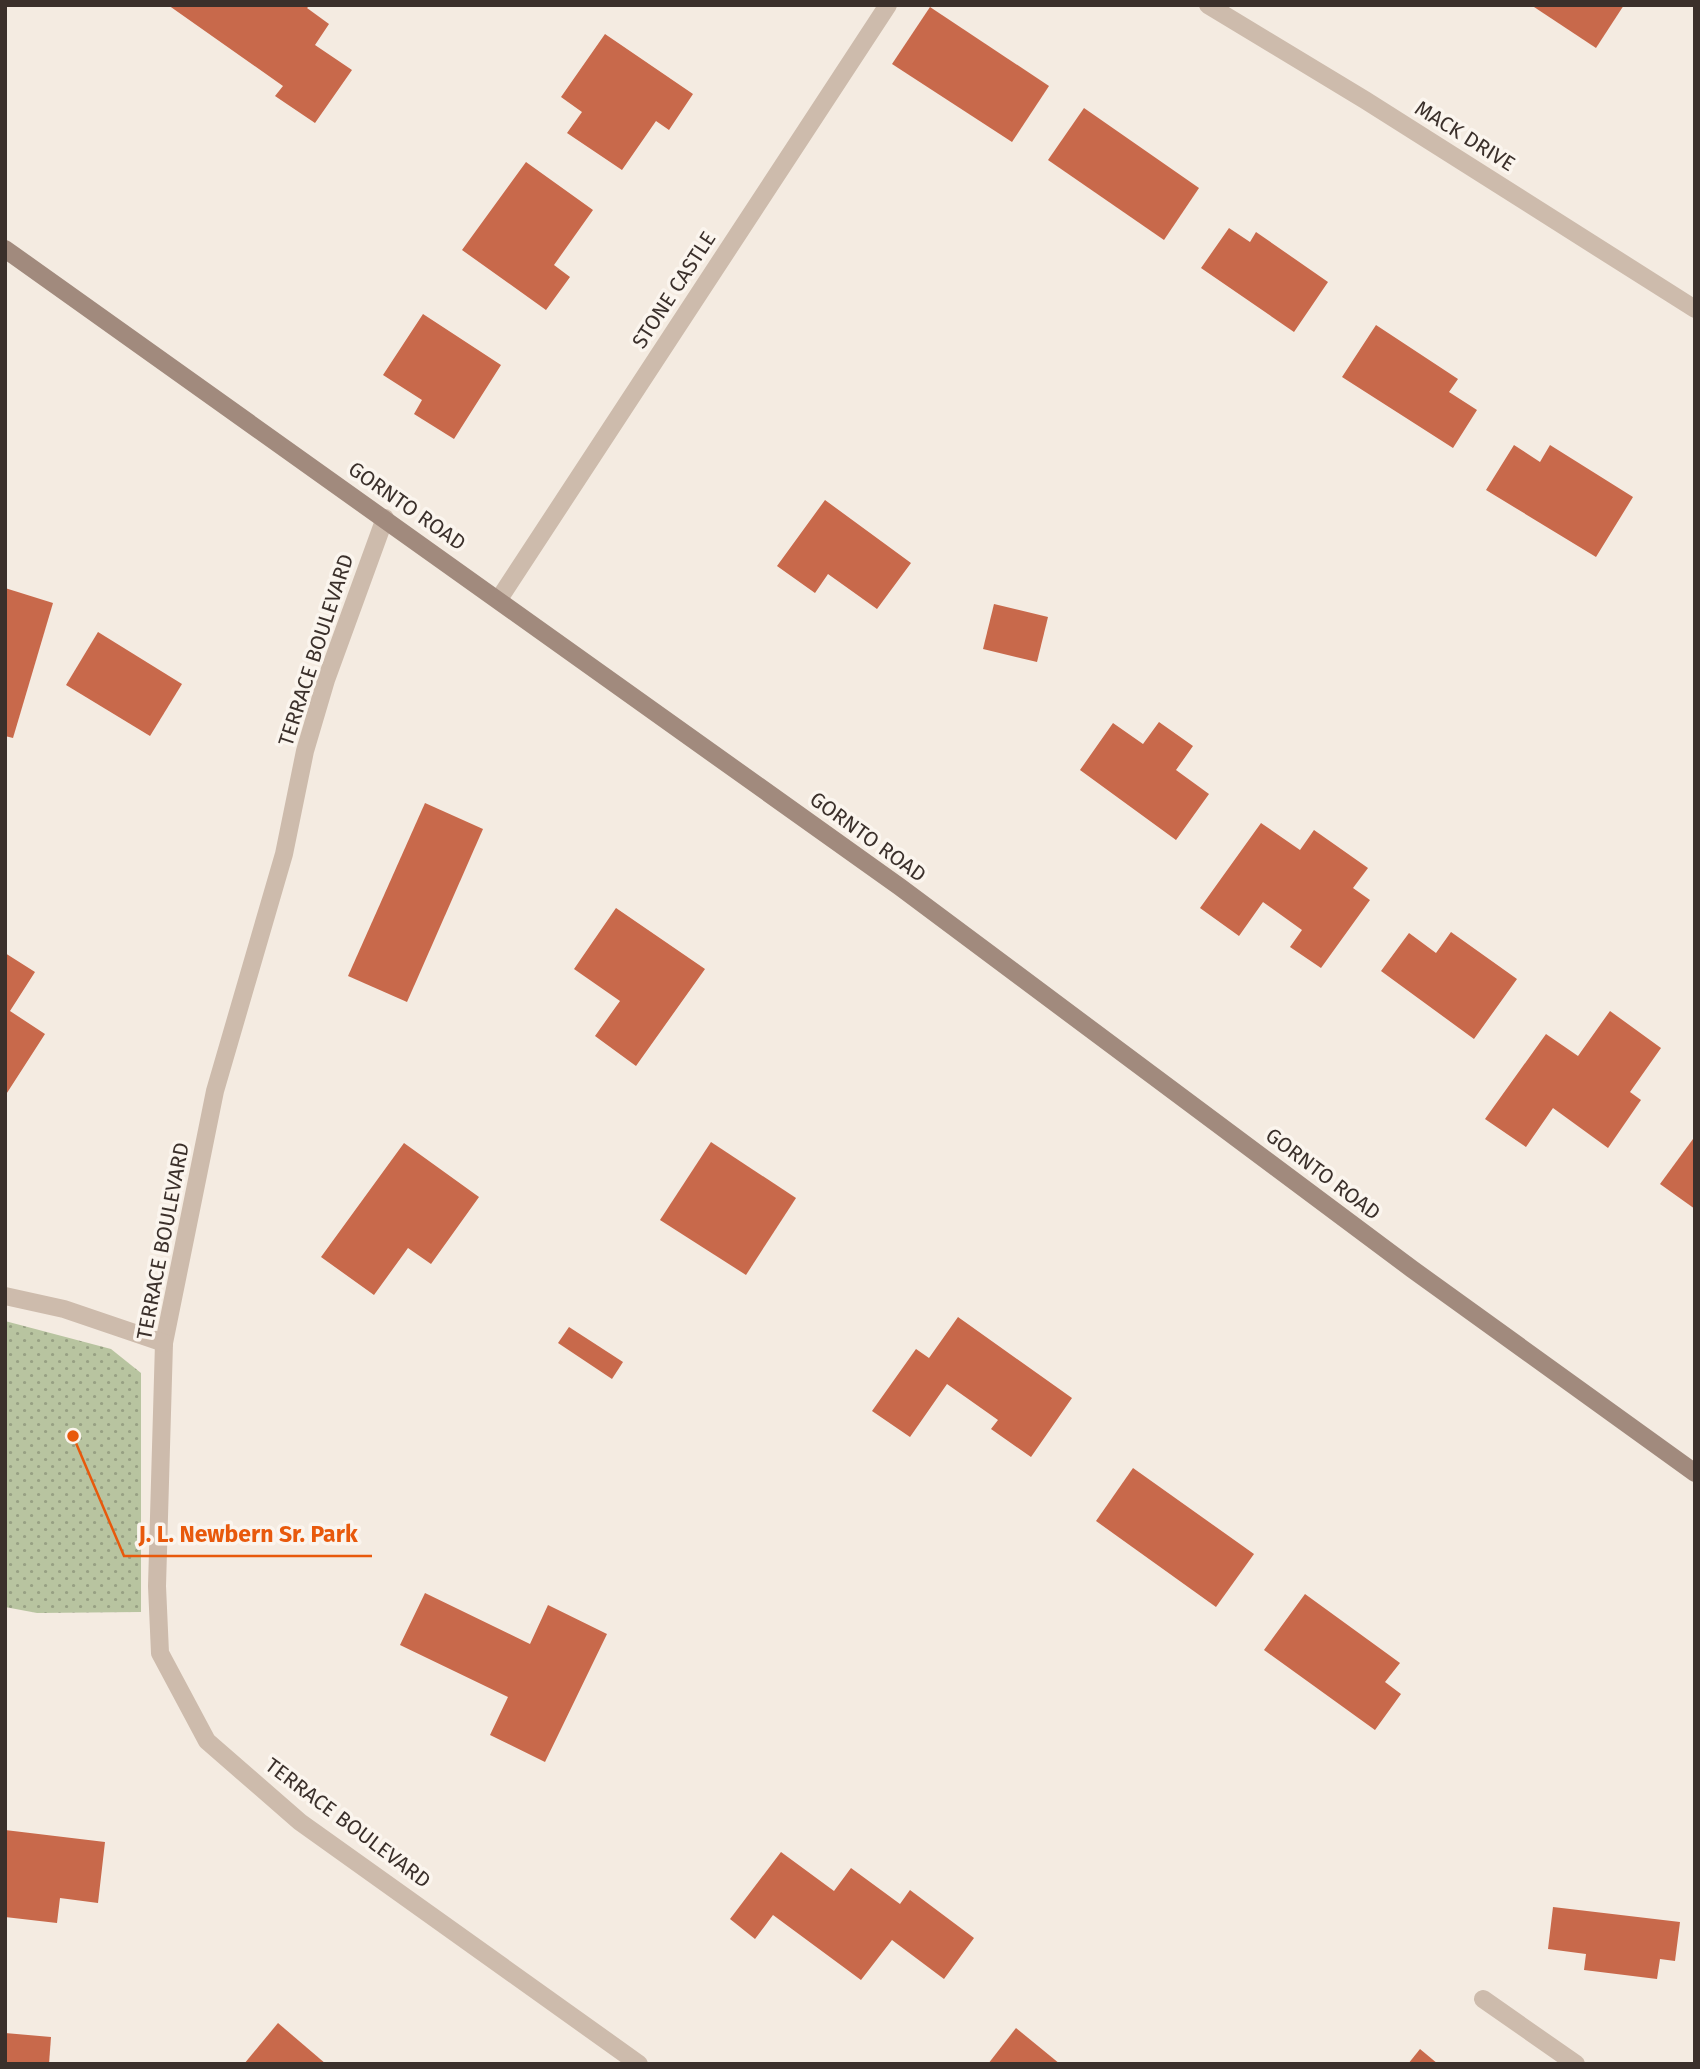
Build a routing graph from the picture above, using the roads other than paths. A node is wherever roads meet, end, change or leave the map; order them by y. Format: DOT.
graph roads {
  1 [pos="888,5"];
  2 [pos="1208,5"];
  3 [pos="5,249"];
  4 [pos="1695,309"];
  5 [pos="385,518"];
  6 [pos="499,599"];
  7 [pos="5,1296"];
  8 [pos="164,1343"];
  9 [pos="1695,1473"];
  10 [pos="1483,1999"];
  11 [pos="639,2064"];
  12 [pos="1576,2064"];
  1 -- 6 [label="street, STONE CASTLE"];
  2 -- 4 [label="street, MACK DRIVE"];
  3 -- 5 [label="main road, GORNTO ROAD"];
  5 -- 6 [label="main road, GORNTO ROAD"];
  5 -- 8 [label="street, TERRACE BOULEVARD"];
  6 -- 9 [label="main road, GORNTO ROAD"];
  7 -- 8 [label="street"];
  8 -- 11 [label="street, TERRACE BOULEVARD"];
  10 -- 12 [label="street"];
}
